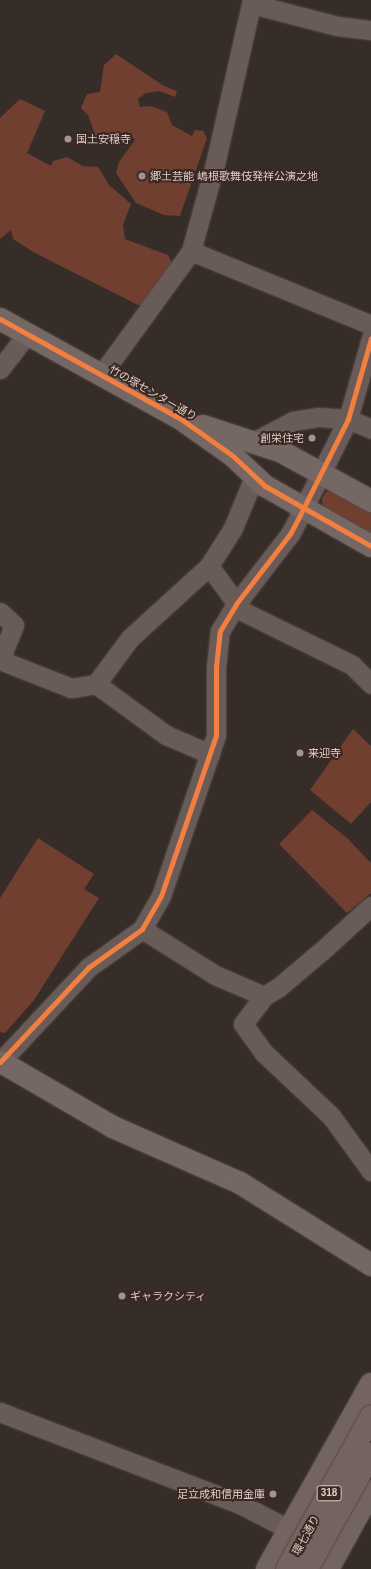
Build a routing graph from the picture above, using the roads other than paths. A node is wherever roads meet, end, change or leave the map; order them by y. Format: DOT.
graph roads {
  1 [pos="252,2"];
  2 [pos="371,30"];
  3 [pos="191,251"];
  4 [pos="0,319"];
  5 [pos="371,325"];
  6 [pos="27,334"];
  7 [pos="371,338"];
  8 [pos="0,369"];
  9 [pos="101,374"];
  10 [pos="181,419"];
  11 [pos="348,419"];
  12 [pos="371,429"];
  13 [pos="253,442"];
  14 [pos="320,473"];
  15 [pos="254,477"];
  16 [pos="371,501"];
  17 [pos="303,508"];
  18 [pos="371,546"];
  19 [pos="209,566"];
  20 [pos="236,604"];
  21 [pos="0,612"];
  22 [pos="0,659"];
  23 [pos="96,684"];
  24 [pos="371,684"];
  25 [pos="210,754"];
  26 [pos="371,906"];
  27 [pos="142,929"];
  28 [pos="264,996"];
  29 [pos="0,1062"];
  30 [pos="371,1171"];
  31 [pos="371,1265"];
  32 [pos="371,1384"];
  33 [pos="0,1412"];
  34 [pos="371,1417"];
  35 [pos="371,1454"];
  36 [pos="371,1491"];
  37 [pos="289,1529"];
  38 [pos="332,1562"];
  39 [pos="267,1569"];
  40 [pos="287,1569"];
  41 [pos="307,1569"];
  1 -- 2 [label="street"];
  1 -- 3 [label="street"];
  3 -- 5 [label="street"];
  3 -- 9 [label="street"];
  4 -- 6 [label="street, 竹の塚センター通り"];
  6 -- 8 [label="street"];
  6 -- 9 [label="street, 竹の塚センター通り"];
  7 -- 11 [label="street"];
  9 -- 10 [label="street, 竹の塚センター通り"];
  10 -- 13 [label="street, 竹の塚センター通り"];
  10 -- 15 [label="street, 竹の塚センター通り"];
  11 -- 12 [label="street"];
  11 -- 13 [label="street"];
  11 -- 14 [label="street"];
  13 -- 14 [label="street, 竹の塚センター通り"];
  14 -- 16 [label="street, 竹の塚センター通り"];
  14 -- 17 [label="street"];
  15 -- 17 [label="street, 竹の塚センター通り"];
  15 -- 19 [label="street"];
  17 -- 18 [label="street, 竹の塚センター通り"];
  17 -- 20 [label="street"];
  19 -- 20 [label="street"];
  19 -- 23 [label="street"];
  20 -- 24 [label="street"];
  20 -- 25 [label="street"];
  21 -- 22 [label="street"];
  22 -- 23 [label="street"];
  23 -- 25 [label="street"];
  25 -- 27 [label="street"];
  26 -- 28 [label="street"];
  27 -- 28 [label="street"];
  27 -- 29 [label="street"];
  28 -- 30 [label="street"];
  29 -- 31 [label="street"];
  32 -- 37 [label="main road"];
  33 -- 37 [label="street"];
  34 -- 40 [label="main road, 環七通り / 318, bridge"];
  35 -- 41 [label="main road, 環七通り / 318, bridge"];
  36 -- 38 [label="main road"];
  37 -- 38 [label="street"];
  37 -- 39 [label="main road"];
}
